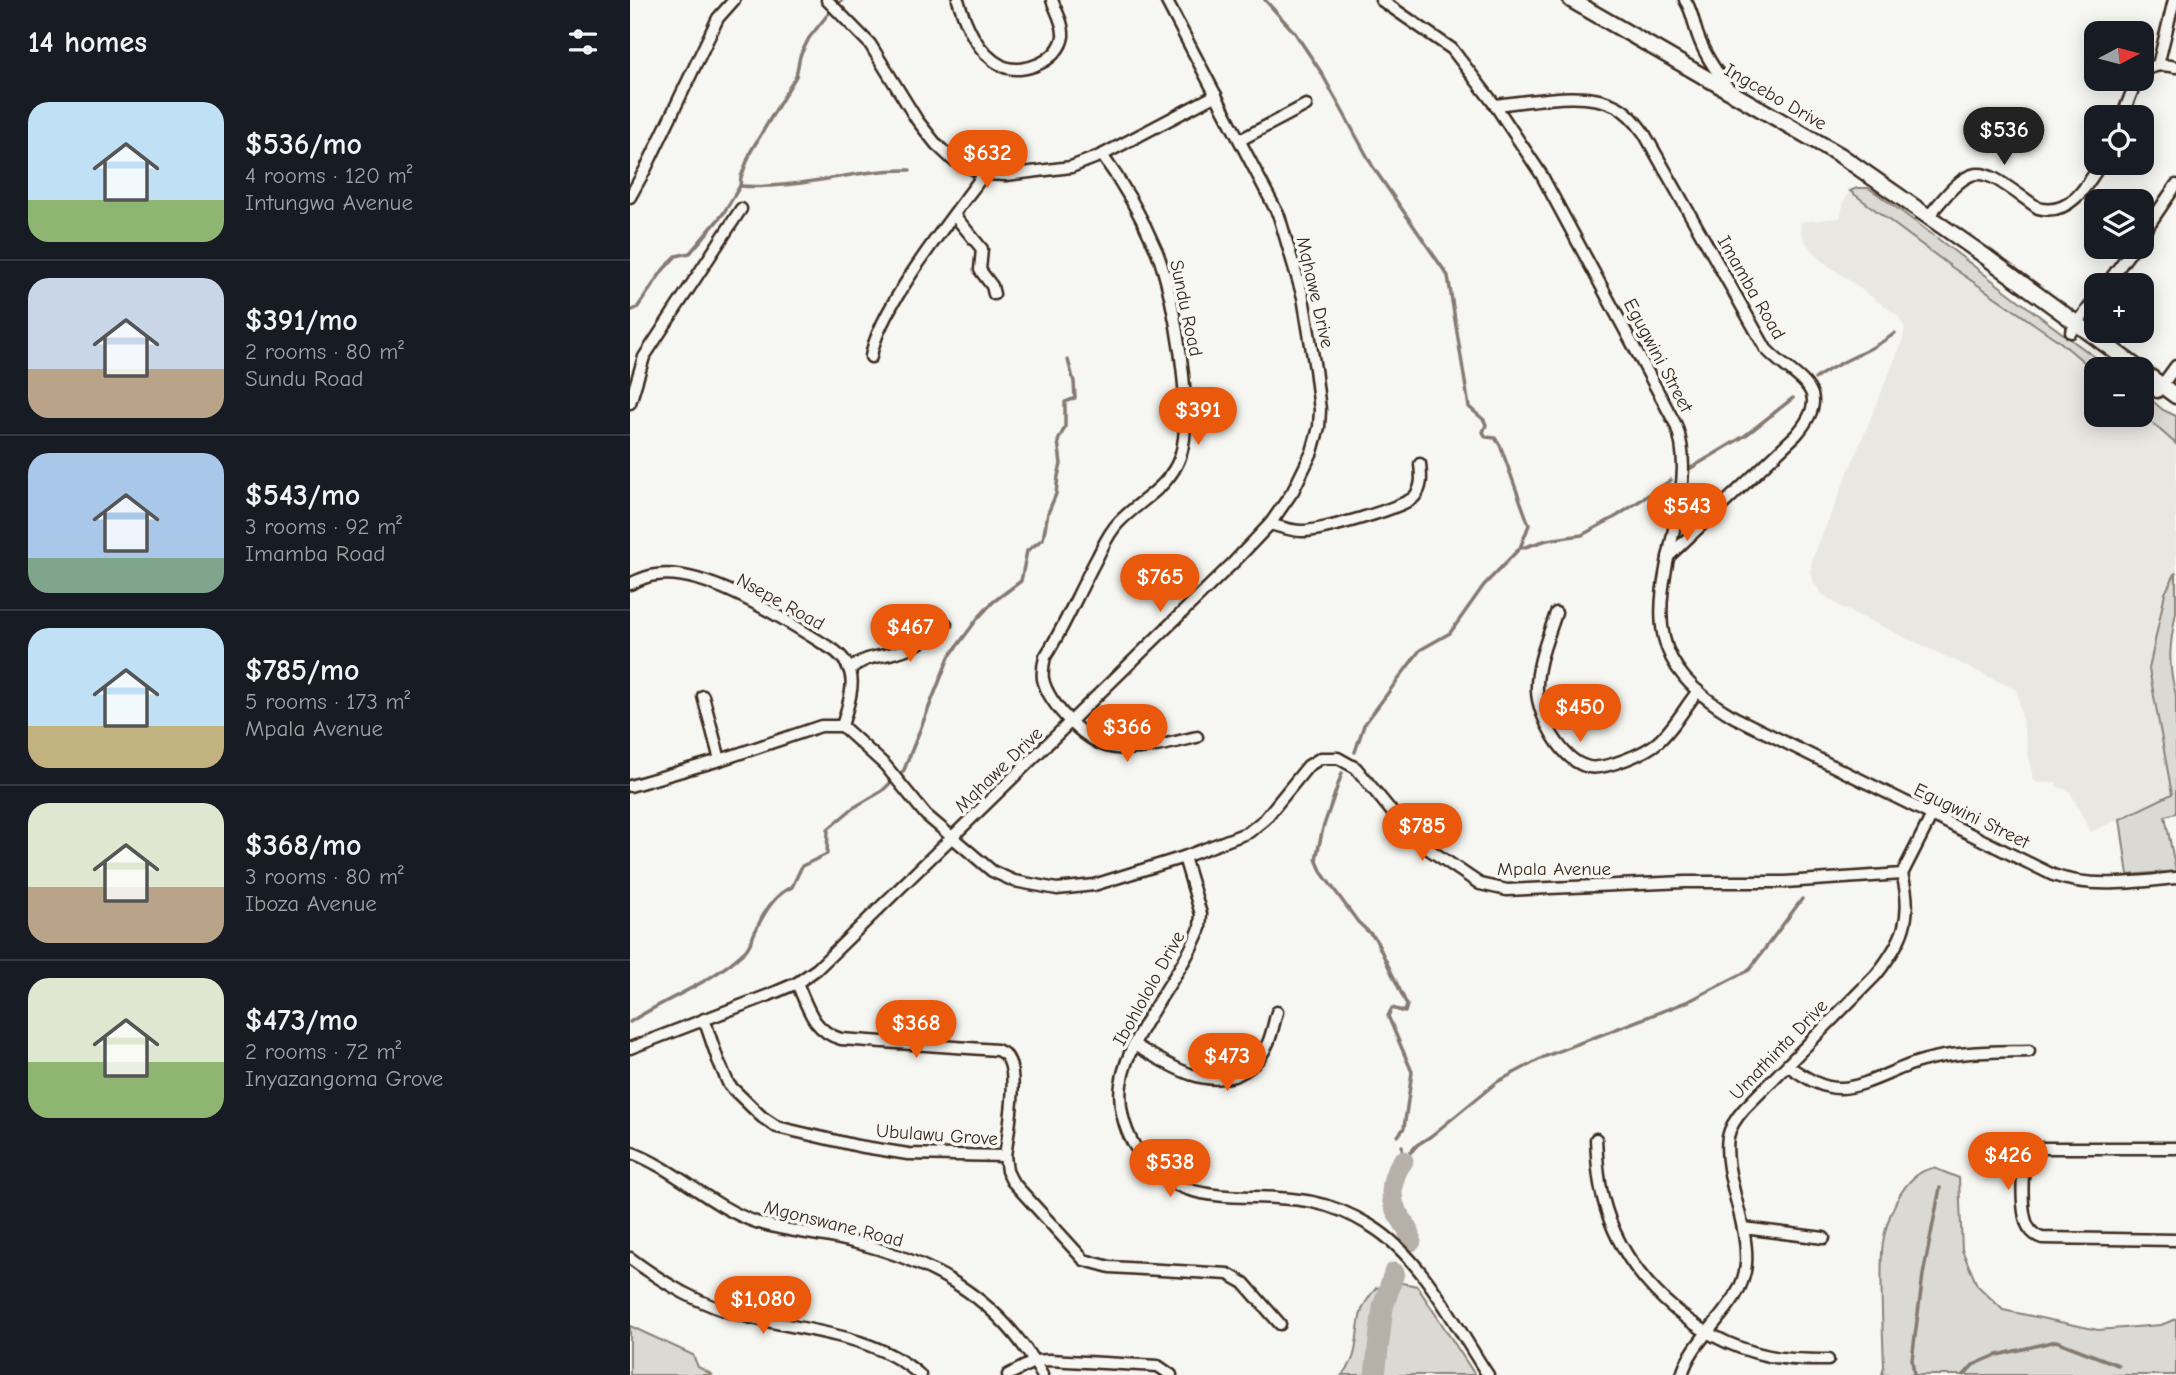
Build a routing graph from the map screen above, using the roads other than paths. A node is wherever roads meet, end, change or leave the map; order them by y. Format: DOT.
graph roads {
  1 [pos="734,0"];
  2 [pos="827,0"];
  3 [pos="958,0"];
  4 [pos="1052,0"];
  5 [pos="1166,0"];
  6 [pos="1381,0"];
  7 [pos="1570,0"];
  8 [pos="1685,0"];
  9 [pos="2174,0"];
  10 [pos="2158,65"];
  11 [pos="2154,67"];
  12 [pos="2176,67"];
  13 [pos="1733,93"];
  14 [pos="1216,95"];
  15 [pos="1306,105"];
  16 [pos="1495,105"];
  17 [pos="1240,141"];
  18 [pos="1102,155"];
  19 [pos="984,174"];
  20 [pos="2092,175"];
  21 [pos="2176,185"];
  22 [pos="630,197"];
  23 [pos="741,209"];
  24 [pos="954,215"];
  25 [pos="1928,217"];
  26 [pos="2154,217"];
  27 [pos="994,294"];
  28 [pos="2084,315"];
  29 [pos="2075,328"];
  30 [pos="2110,357"];
  31 [pos="2121,357"];
  32 [pos="871,358"];
  33 [pos="2176,366"];
  34 [pos="2154,384"];
  35 [pos="2154,387"];
  36 [pos="2159,389"];
  37 [pos="2176,396"];
  38 [pos="630,403"];
  39 [pos="2176,405"];
  40 [pos="1420,464"];
  41 [pos="1270,524"];
  42 [pos="1668,557"];
  43 [pos="630,584"];
  44 [pos="1556,613"];
  45 [pos="946,624"];
  46 [pos="850,669"];
  47 [pos="1698,691"];
  48 [pos="703,696"];
  49 [pos="1072,722"];
  50 [pos="842,726"];
  51 [pos="1197,737"];
  52 [pos="720,760"];
  53 [pos="630,786"];
  54 [pos="1932,815"];
  55 [pos="953,838"];
  56 [pos="1184,857"];
  57 [pos="1902,874"];
  58 [pos="2176,878"];
  59 [pos="797,983"];
  60 [pos="1277,1012"];
  61 [pos="704,1019"];
  62 [pos="1135,1045"];
  63 [pos="630,1048"];
  64 [pos="2029,1051"];
  65 [pos="1788,1066"];
  66 [pos="1596,1139"];
  67 [pos="2176,1148"];
  68 [pos="630,1152"];
  69 [pos="1005,1156"];
  70 [pos="1743,1228"];
  71 [pos="1825,1238"];
  72 [pos="2176,1240"];
  73 [pos="630,1258"];
  74 [pos="1280,1324"];
  75 [pos="1707,1333"];
  76 [pos="1828,1360"];
  77 [pos="1035,1361"];
  78 [pos="920,1375"];
  79 [pos="1008,1375"];
  80 [pos="1042,1375"];
  81 [pos="1171,1375"];
  82 [pos="1488,1375"];
  83 [pos="1682,1375"];
  1 -- 22 [label="street"];
  2 -- 19 [label="street"];
  3 -- 4 [label="street"];
  5 -- 14 [label="street, Mqhawe Drive"];
  6 -- 16 [label="street, Egugwini Street"];
  7 -- 13 [label="main road, Ingcebo Drive"];
  8 -- 13 [label="street"];
  9 -- 10 [label="street"];
  10 -- 11 [label="street"];
  10 -- 12 [label="street"];
  13 -- 25 [label="main road, Ingcebo Drive"];
  14 -- 17 [label="street, Mqhawe Drive"];
  14 -- 18 [label="street"];
  15 -- 17 [label="street"];
  16 -- 42 [label="street, Egugwini Street"];
  16 -- 42 [label="street, Imamba Road"];
  17 -- 41 [label="street, Mqhawe Drive"];
  18 -- 19 [label="street"];
  18 -- 49 [label="street, Sundu Road"];
  19 -- 24 [label="street"];
  20 -- 25 [label="street"];
  21 -- 26 [label="street"];
  23 -- 38 [label="street"];
  24 -- 27 [label="street"];
  24 -- 32 [label="street"];
  25 -- 29 [label="main road, Ingcebo Drive"];
  28 -- 29 [label="street"];
  29 -- 30 [label="main road, Ingcebo Drive"];
  29 -- 31 [label="main road, Ingcebo Drive"];
  33 -- 36 [label="street"];
  34 -- 36 [label="main road, Ingcebo Drive"];
  35 -- 36 [label="main road, Ingcebo Drive"];
  36 -- 37 [label="main road, Ingcebo Drive"];
  36 -- 39 [label="main road, Ingcebo Drive"];
  40 -- 41 [label="street"];
  41 -- 49 [label="street, Mqhawe Drive"];
  42 -- 47 [label="street, Egugwini Street"];
  43 -- 46 [label="street, Nsepe Road"];
  44 -- 47 [label="street"];
  45 -- 46 [label="street"];
  46 -- 50 [label="street"];
  47 -- 54 [label="street, Egugwini Street"];
  48 -- 52 [label="street"];
  49 -- 51 [label="street, Sundu Road"];
  49 -- 55 [label="street, Mqhawe Drive"];
  50 -- 52 [label="street"];
  50 -- 55 [label="street"];
  52 -- 53 [label="street"];
  54 -- 57 [label="street"];
  54 -- 58 [label="street, Egugwini Street"];
  55 -- 56 [label="street, Mpala Avenue"];
  55 -- 59 [label="street, Mqhawe Drive"];
  56 -- 57 [label="street, Mpala Avenue"];
  56 -- 62 [label="street, Ibohlololo Drive"];
  57 -- 65 [label="street, Umathinta Drive"];
  59 -- 61 [label="street, Mqhawe Drive"];
  59 -- 69 [label="street"];
  60 -- 62 [label="street"];
  61 -- 63 [label="street, Mqhawe Drive"];
  61 -- 69 [label="street, Ubulawu Grove"];
  62 -- 82 [label="street, Ibohlololo Drive"];
  64 -- 65 [label="street"];
  65 -- 70 [label="street, Umathinta Drive"];
  66 -- 75 [label="street"];
  67 -- 72 [label="street"];
  68 -- 77 [label="street, Mgonswane Road"];
  69 -- 74 [label="street, Ubulawu Grove"];
  70 -- 71 [label="street"];
  70 -- 75 [label="street, Umathinta Drive"];
  73 -- 78 [label="street"];
  75 -- 76 [label="street"];
  75 -- 83 [label="street, Umathinta Drive"];
  77 -- 79 [label="street"];
  77 -- 80 [label="street, Mgonswane Road"];
  77 -- 81 [label="street"];
}
